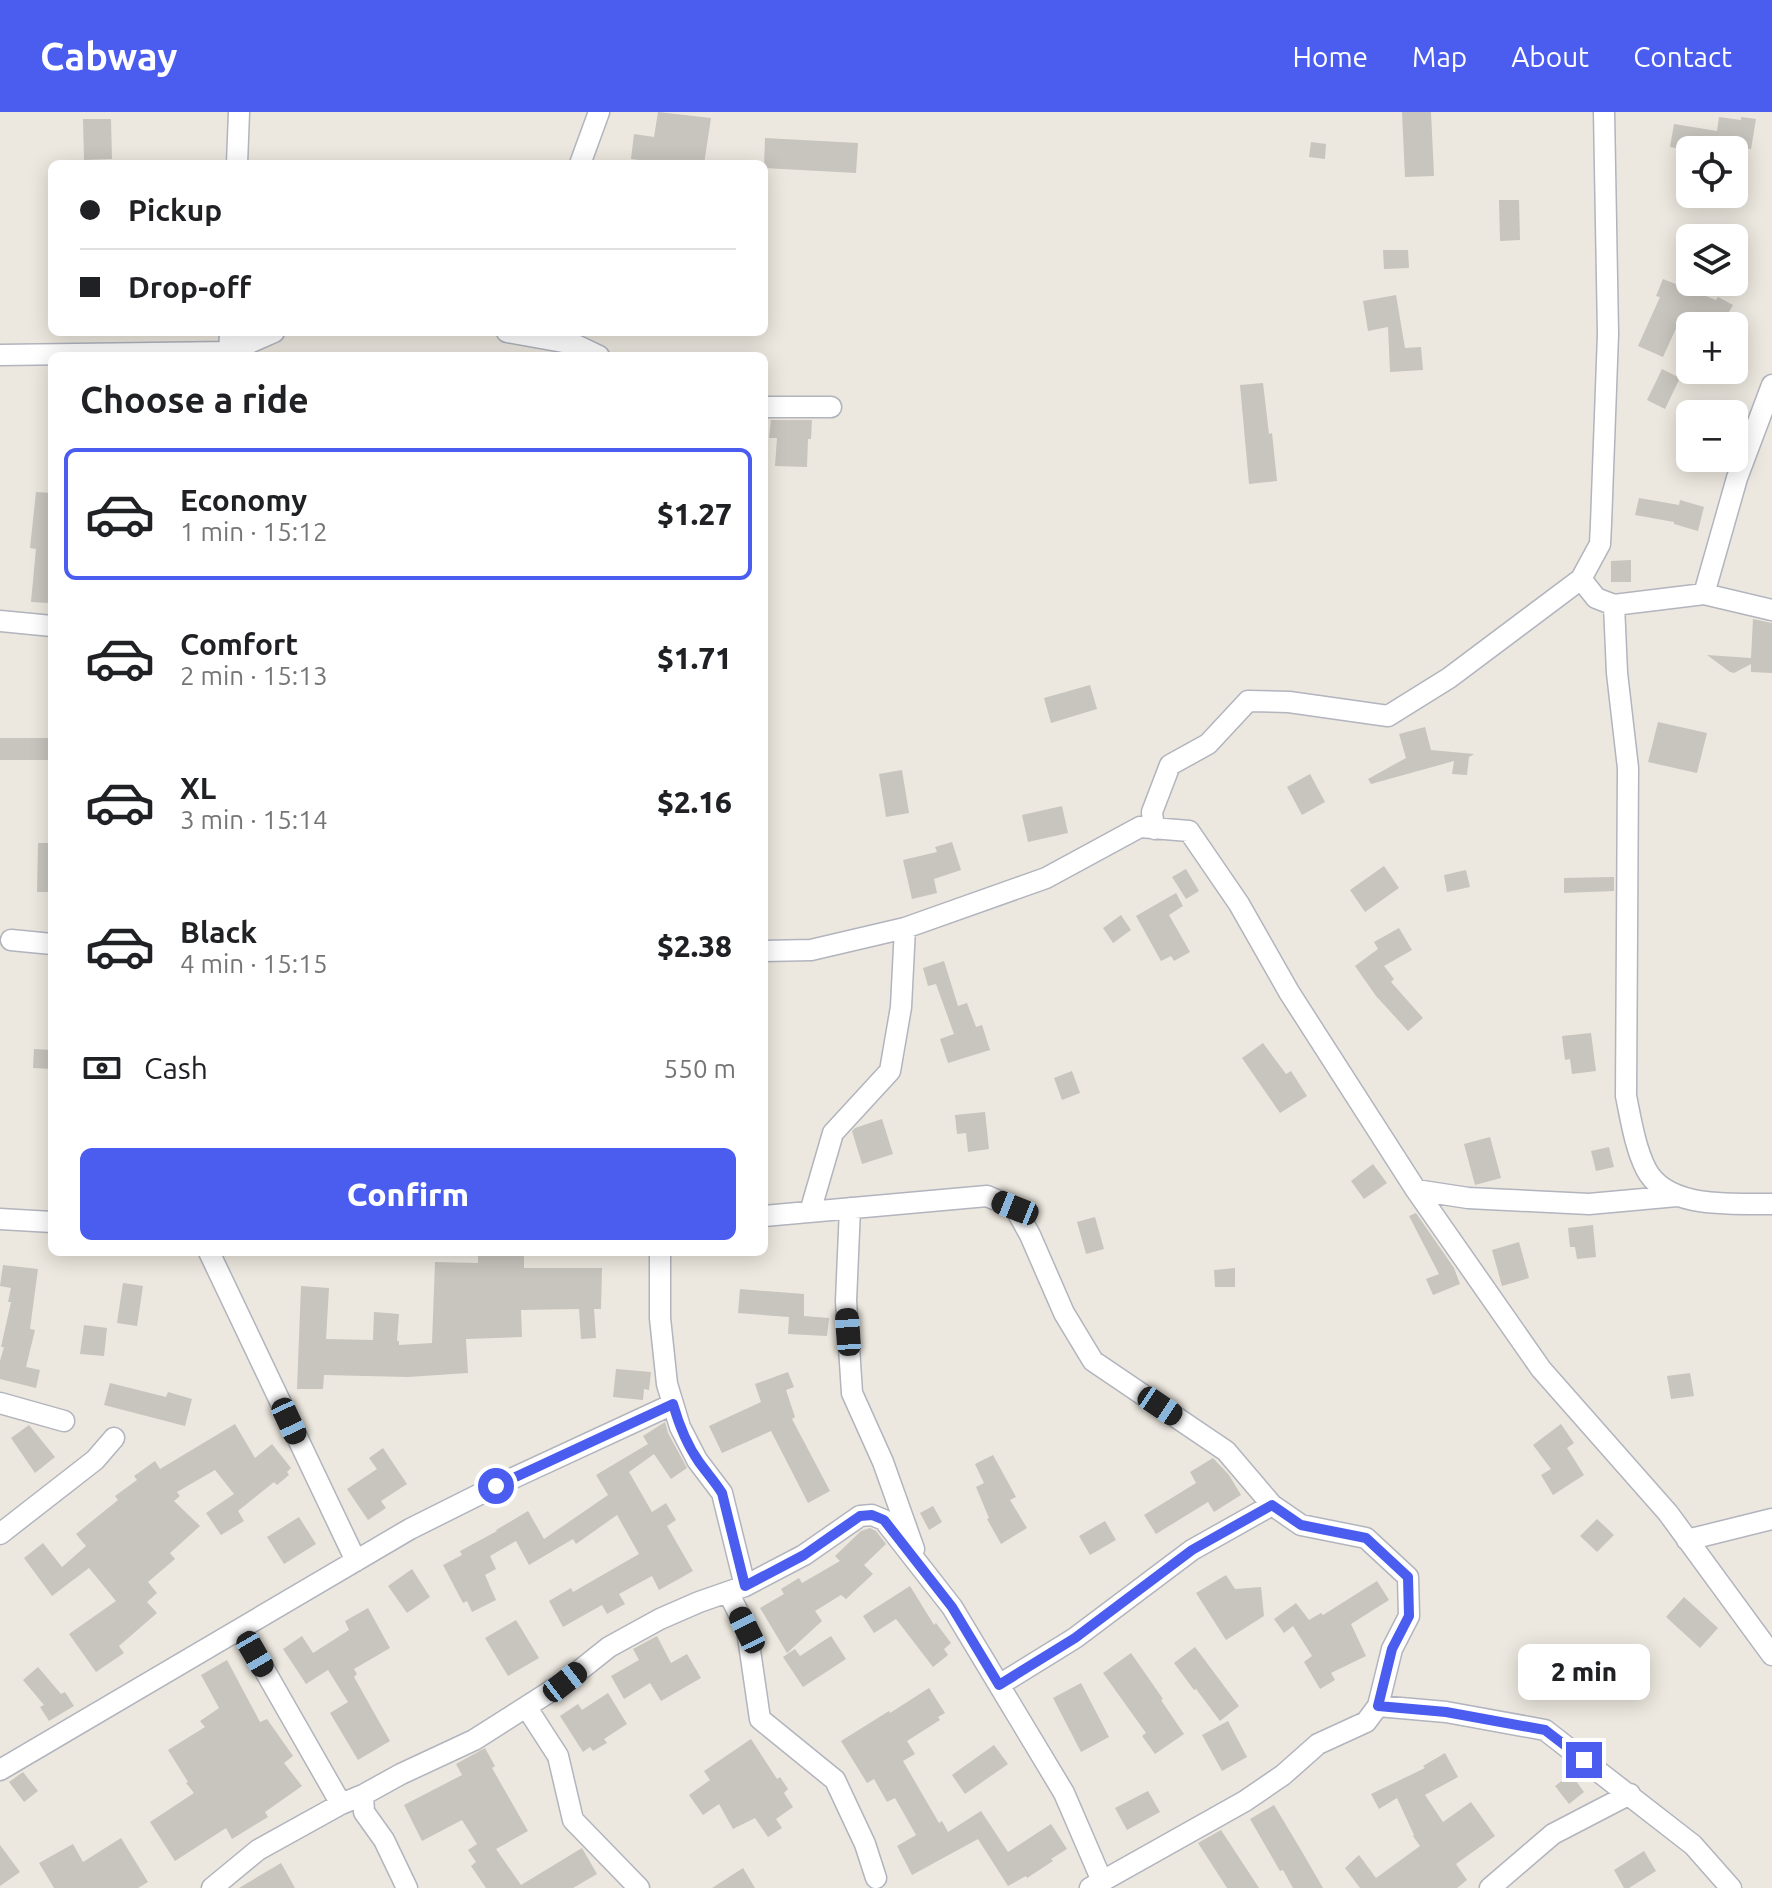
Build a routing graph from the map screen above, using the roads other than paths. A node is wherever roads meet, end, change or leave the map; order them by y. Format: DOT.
graph roads {
  1 [pos="239,112"];
  2 [pos="599,112"];
  3 [pos="1604,112"];
  4 [pos="237,160"];
  5 [pos="581,160"];
  6 [pos="262,336"];
  7 [pos="529,336"];
  8 [pos="229,347"];
  9 [pos="86,352"];
  10 [pos="591,352"];
  11 [pos="48,353"];
  12 [pos="0,355"];
  13 [pos="1772,385"];
  14 [pos="768,407"];
  15 [pos="831,407"];
  16 [pos="1581,579"];
  17 [pos="1704,594"];
  18 [pos="1614,605"];
  19 [pos="1772,610"];
  20 [pos="0,621"];
  21 [pos="48,626"];
  22 [pos="1154,829"];
  23 [pos="905,928"];
  24 [pos="11,940"];
  25 [pos="48,944"];
  26 [pos="768,951"];
  27 [pos="1416,1190"];
  28 [pos="1677,1196"];
  29 [pos="1772,1204"];
  30 [pos="850,1208"];
  31 [pos="810,1212"];
  32 [pos="768,1216"];
  33 [pos="0,1219"];
  34 [pos="48,1222"];
  35 [pos="211,1256"];
  36 [pos="660,1256"];
  37 [pos="0,1403"];
  38 [pos="673,1404"];
  39 [pos="64,1421"];
  40 [pos="114,1438"];
  41 [pos="1272,1505"];
  42 [pos="1772,1519"];
  43 [pos="0,1534"];
  44 [pos="1687,1540"];
  45 [pos="356,1561"];
  46 [pos="919,1565"];
  47 [pos="736,1589"];
  48 [pos="241,1629"];
  49 [pos="1772,1655"];
  50 [pos="999,1685"];
  51 [pos="1378,1706"];
  52 [pos="527,1708"];
  53 [pos="0,1770"];
  54 [pos="1630,1794"];
  55 [pos="363,1795"];
  56 [pos="341,1804"];
  57 [pos="876,1878"];
  58 [pos="1096,1885"];
  59 [pos="212,1888"];
  60 [pos="407,1888"];
  61 [pos="639,1888"];
  62 [pos="1490,1888"];
  63 [pos="1731,1888"];
  1 -- 4 [label="street"];
  2 -- 5 [label="street"];
  3 -- 16 [label="street"];
  6 -- 8 [label="street"];
  7 -- 10 [label="street"];
  8 -- 9 [label="street"];
  11 -- 12 [label="street"];
  13 -- 17 [label="street"];
  14 -- 15 [label="street"];
  16 -- 18 [label="street"];
  16 -- 22 [label="street"];
  17 -- 18 [label="street"];
  17 -- 19 [label="street"];
  18 -- 28 [label="street"];
  20 -- 21 [label="street"];
  22 -- 23 [label="street"];
  22 -- 27 [label="street"];
  23 -- 26 [label="street"];
  23 -- 31 [label="street"];
  24 -- 25 [label="street"];
  27 -- 28 [label="street"];
  27 -- 44 [label="street"];
  28 -- 29 [label="street"];
  30 -- 31 [label="street"];
  30 -- 41 [label="street"];
  30 -- 46 [label="street"];
  31 -- 32 [label="street"];
  33 -- 34 [label="street"];
  35 -- 45 [label="street"];
  36 -- 38 [label="street"];
  37 -- 39 [label="street"];
  38 -- 45 [label="street"];
  38 -- 47 [label="street"];
  40 -- 43 [label="street"];
  41 -- 50 [label="street"];
  41 -- 51 [label="street"];
  42 -- 44 [label="street"];
  44 -- 49 [label="street"];
  45 -- 48 [label="street"];
  46 -- 47 [label="street"];
  46 -- 50 [label="street"];
  47 -- 52 [label="street"];
  47 -- 57 [label="street"];
  48 -- 53 [label="street"];
  48 -- 56 [label="street"];
  50 -- 58 [label="street"];
  51 -- 54 [label="street"];
  51 -- 58 [label="street"];
  52 -- 55 [label="street"];
  52 -- 61 [label="street"];
  54 -- 62 [label="street"];
  54 -- 63 [label="street"];
  55 -- 56 [label="street"];
  55 -- 60 [label="street"];
  56 -- 59 [label="street"];
}
